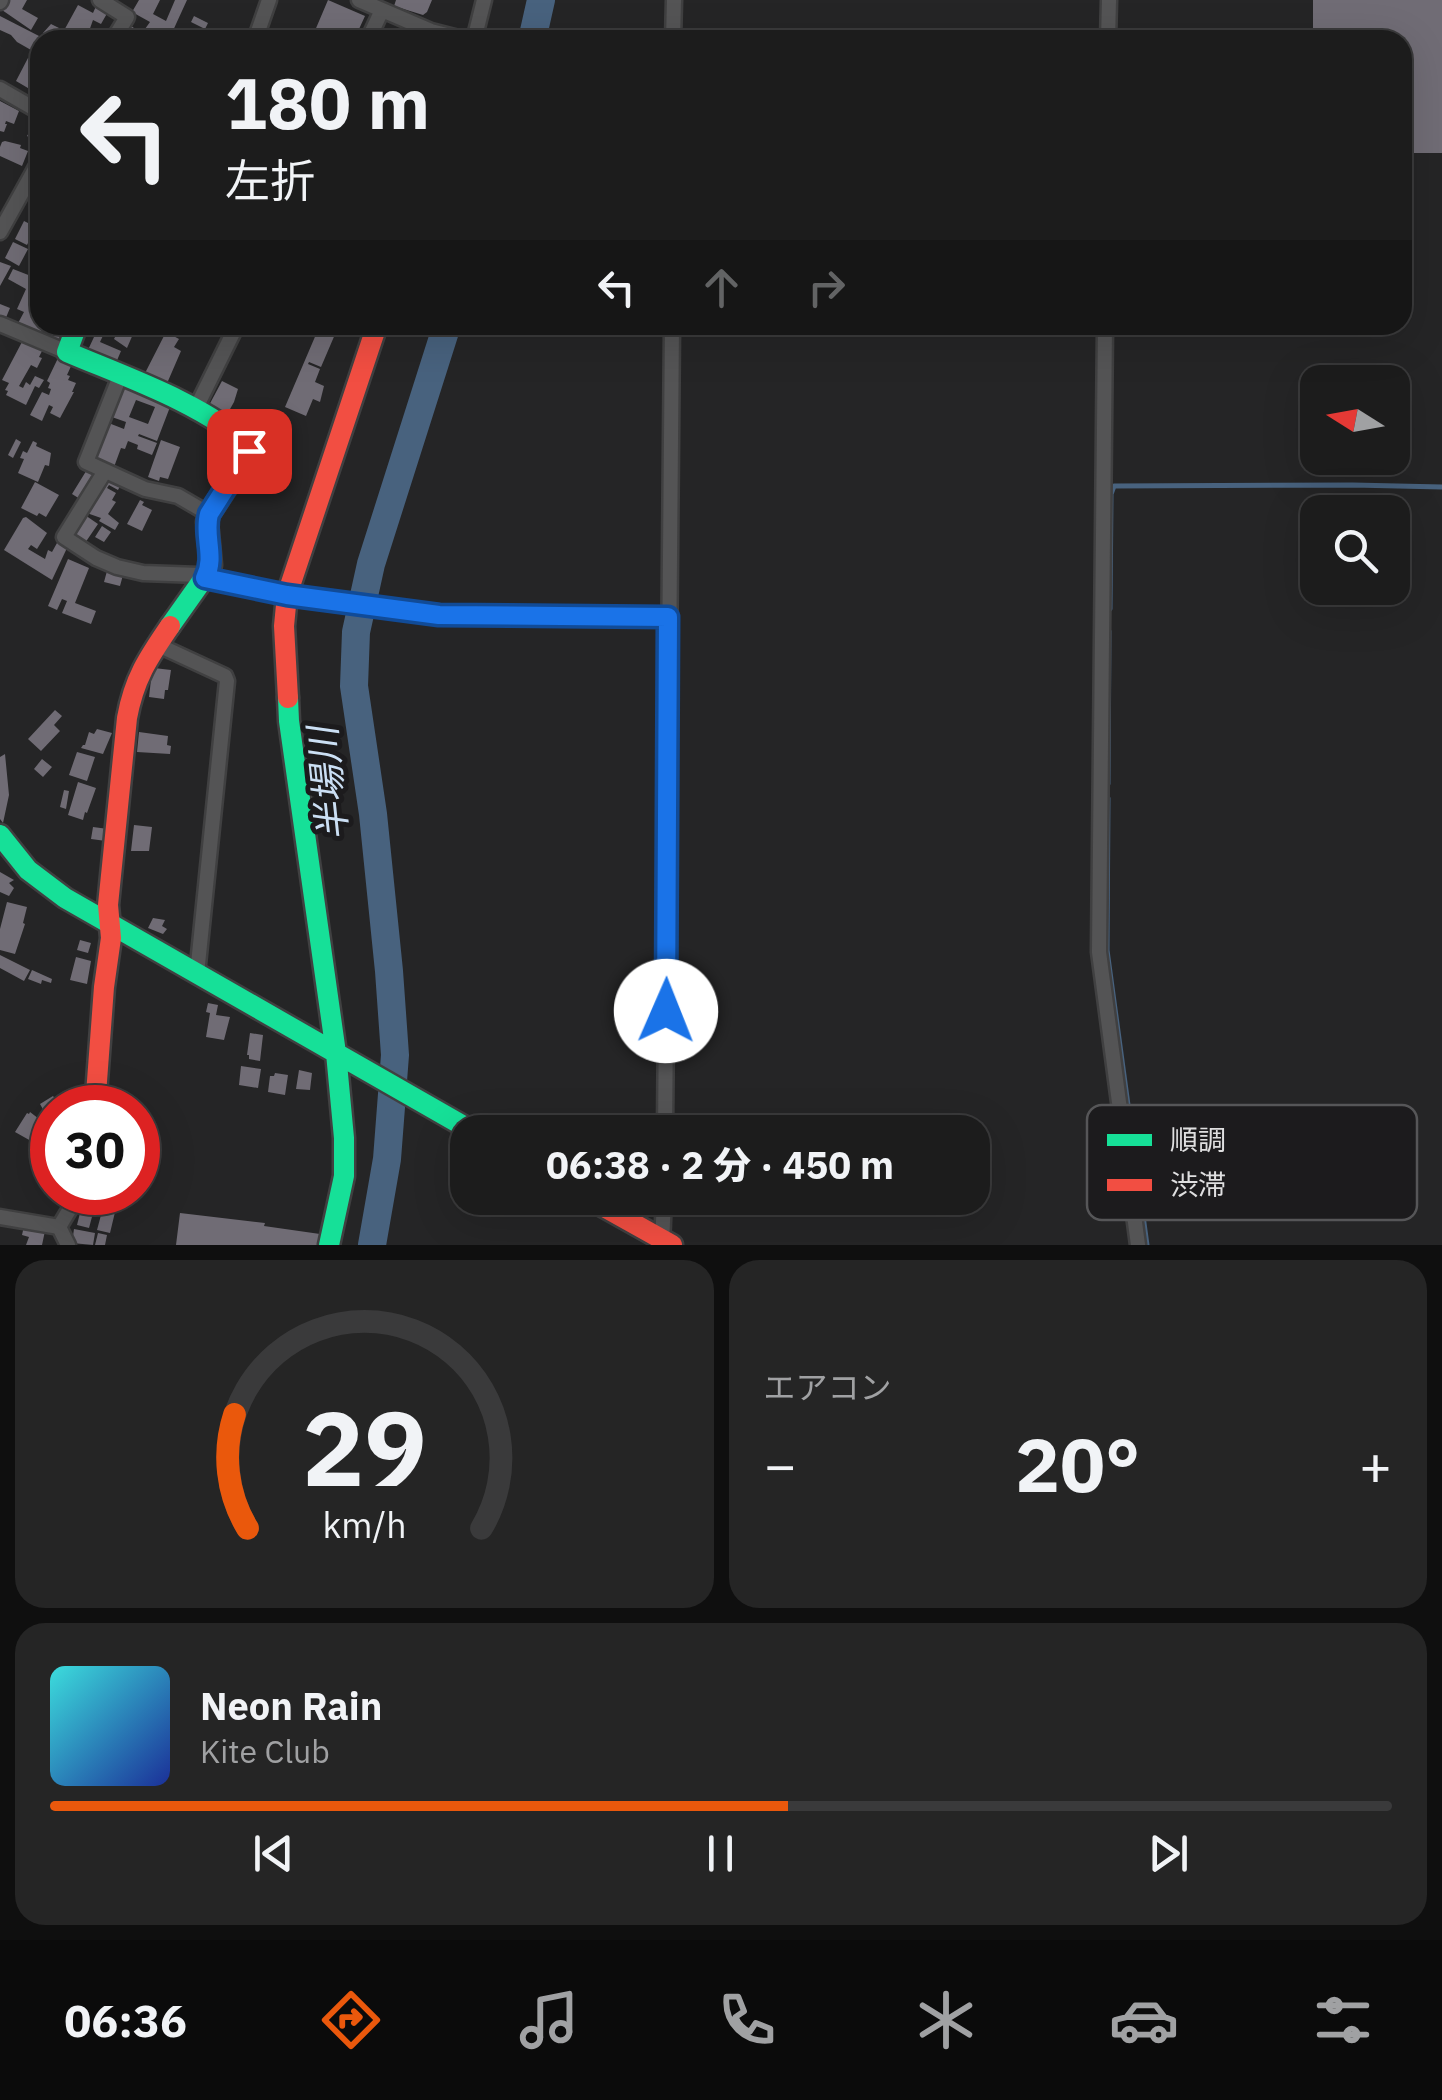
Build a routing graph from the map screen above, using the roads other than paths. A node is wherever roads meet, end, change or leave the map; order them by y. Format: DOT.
graph roads {
  1 [pos="100,0"];
  2 [pos="269,0"];
  3 [pos="359,0"];
  4 [pos="484,0"];
  5 [pos="674,0"];
  6 [pos="1109,0"];
  7 [pos="382,10"];
  8 [pos="119,30"];
  9 [pos="258,30"];
  10 [pos="373,30"];
  11 [pos="427,30"];
  12 [pos="476,30"];
  13 [pos="674,30"];
  14 [pos="1108,30"];
  15 [pos="0,89"];
  16 [pos="30,106"];
  17 [pos="30,178"];
  18 [pos="0,232"];
  19 [pos="0,324"];
  20 [pos="74,335"];
  21 [pos="233,335"];
  22 [pos="374,335"];
  23 [pos="672,335"];
  24 [pos="1105,335"];
  25 [pos="67,352"];
  26 [pos="120,376"];
  27 [pos="195,410"];
  28 [pos="105,471"];
  29 [pos="209,514"];
  30 [pos="205,578"];
  31 [pos="291,595"];
  32 [pos="668,617"];
  33 [pos="158,645"];
  34 [pos="2,843"];
  35 [pos="110,924"];
  36 [pos="197,974"];
  37 [pos="340,1056"];
  38 [pos="98,1085"];
  39 [pos="1119,1105"];
  40 [pos="665,1115"];
  41 [pos="450,1118"];
  42 [pos="66,1215"];
  43 [pos="617,1215"];
  44 [pos="665,1215"];
  45 [pos="0,1217"];
  46 [pos="1135,1220"];
  47 [pos="58,1227"];
  48 [pos="666,1243"];
  49 [pos="68,1245"];
  50 [pos="330,1245"];
  51 [pos="1138,1245"];
  1 -- 8 [label="street"];
  2 -- 9 [label="street"];
  3 -- 7 [label="street"];
  4 -- 12 [label="street"];
  5 -- 13 [label="street"];
  6 -- 14 [label="street"];
  7 -- 10 [label="street"];
  7 -- 11 [label="street"];
  15 -- 16 [label="street"];
  17 -- 18 [label="street"];
  19 -- 25 [label="street"];
  20 -- 25 [label="street"];
  21 -- 27 [label="street"];
  22 -- 31 [label="street"];
  23 -- 32 [label="street"];
  24 -- 39 [label="street"];
  25 -- 26 [label="street"];
  26 -- 27 [label="street"];
  26 -- 28 [label="street"];
  27 -- 29 [label="street"];
  28 -- 29 [label="street"];
  28 -- 30 [label="street"];
  29 -- 30 [label="street"];
  30 -- 31 [label="street"];
  30 -- 33 [label="street"];
  31 -- 32 [label="street"];
  31 -- 37 [label="street"];
  32 -- 40 [label="street"];
  33 -- 35 [label="street"];
  33 -- 36 [label="street"];
  34 -- 35 [label="street"];
  35 -- 36 [label="street"];
  35 -- 38 [label="street"];
  36 -- 37 [label="street"];
  37 -- 41 [label="street"];
  37 -- 50 [label="street"];
  42 -- 47 [label="street"];
  43 -- 48 [label="street"];
  44 -- 48 [label="street"];
  45 -- 47 [label="street"];
  46 -- 51 [label="street"];
  47 -- 49 [label="street"];
}
